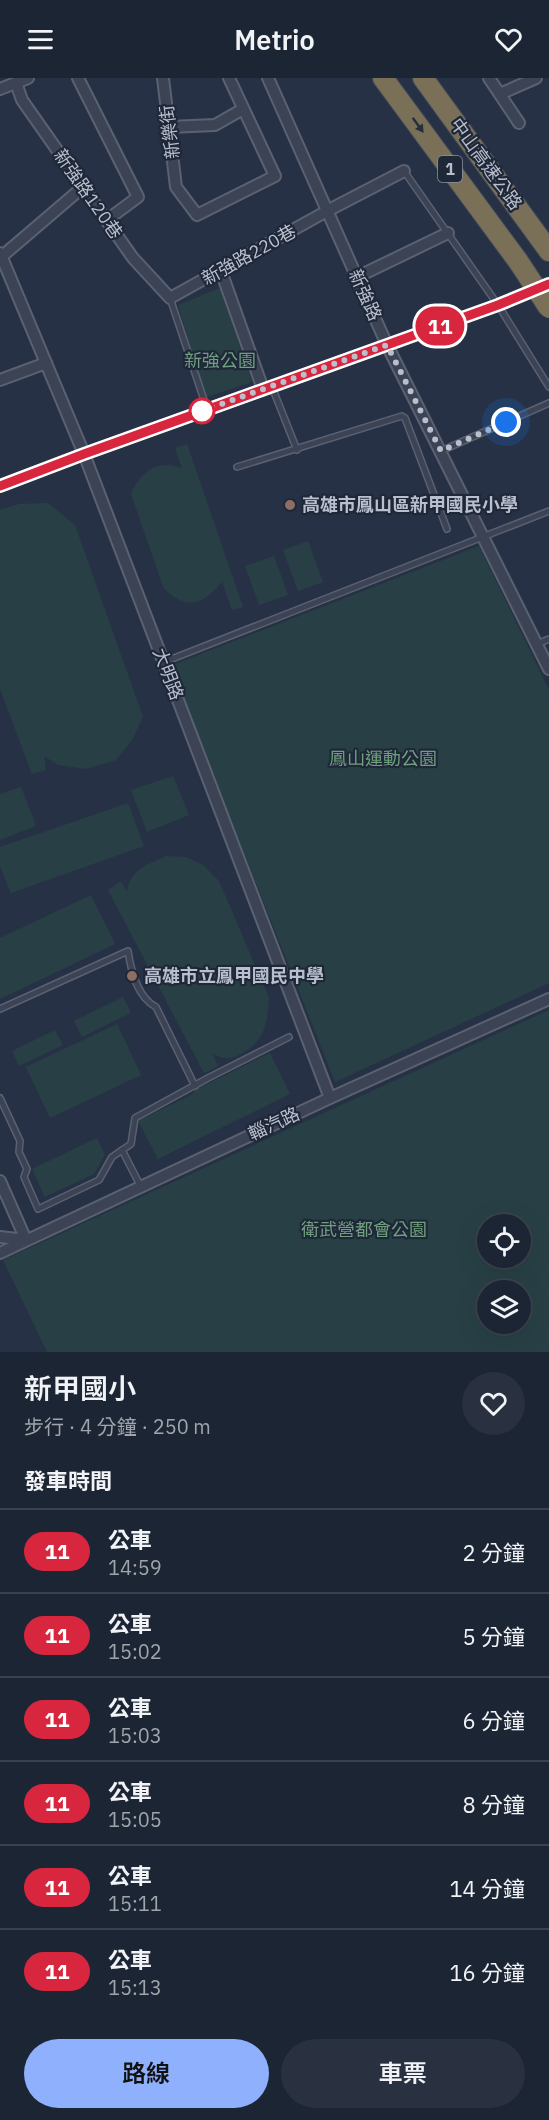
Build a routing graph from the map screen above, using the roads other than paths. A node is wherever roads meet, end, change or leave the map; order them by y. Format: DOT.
graph roads {
  1 [pos="28,78"];
  2 [pos="78,78"];
  3 [pos="163,78"];
  4 [pos="229,78"];
  5 [pos="268,78"];
  6 [pos="383,78"];
  7 [pos="423,78"];
  8 [pos="489,78"];
  9 [pos="536,78"];
  10 [pos="16,83"];
  11 [pos="0,89"];
  12 [pos="500,94"];
  13 [pos="243,109"];
  14 [pos="519,123"];
  15 [pos="169,127"];
  16 [pos="404,171"];
  17 [pos="83,187"];
  18 [pos="327,211"];
  19 [pos="107,220"];
  20 [pos="448,233"];
  21 [pos="549,250"];
  22 [pos="0,256"];
  23 [pos="221,271"];
  24 [pos="357,277"];
  25 [pos="549,284"];
  26 [pos="170,298"];
  27 [pos="498,305"];
  28 [pos="549,308"];
  29 [pos="387,345"];
  30 [pos="46,363"];
  31 [pos="0,380"];
  32 [pos="549,387"];
  33 [pos="267,388"];
  34 [pos="549,403"];
  35 [pos="207,410"];
  36 [pos="297,450"];
  37 [pos="441,451"];
  38 [pos="84,454"];
  39 [pos="237,467"];
  40 [pos="0,486"];
  41 [pos="549,511"];
  42 [pos="447,529"];
  43 [pos="484,537"];
  44 [pos="549,639"];
  45 [pos="537,644"];
  46 [pos="164,662"];
  47 [pos="549,669"];
  48 [pos="549,999"];
  49 [pos="0,1009"];
  50 [pos="289,1037"];
  51 [pos="195,1086"];
  52 [pos="0,1098"];
  53 [pos="330,1098"];
  54 [pos="122,1150"];
  55 [pos="0,1181"];
  56 [pos="141,1187"];
  57 [pos="0,1237"];
  58 [pos="26,1240"];
  59 [pos="0,1253"];
  1 -- 10 [label="street"];
  2 -- 19 [label="street"];
  3 -- 15 [label="street, 新樂街"];
  4 -- 13 [label="street"];
  5 -- 18 [label="street, 新強路"];
  6 -- 28 [label="highway, 中山高速公路 / 1, one-way, bridge"];
  7 -- 21 [label="highway, 中山高速公路 / 1"];
  8 -- 12 [label="street"];
  9 -- 12 [label="street"];
  10 -- 11 [label="street"];
  10 -- 17 [label="street, 新強路120巷"];
  12 -- 14 [label="street"];
  13 -- 15 [label="street"];
  13 -- 15 [label="street, 新樂街"];
  16 -- 18 [label="street, 新強路220巷"];
  16 -- 20 [label="lane"];
  17 -- 19 [label="street, 新強路120巷"];
  17 -- 22 [label="street"];
  18 -- 23 [label="street, 新強路220巷"];
  18 -- 24 [label="street, 新強路"];
  19 -- 26 [label="street, 新強路120巷"];
  20 -- 24 [label="street"];
  20 -- 27 [label="lane"];
  22 -- 30 [label="street, 大明路"];
  23 -- 26 [label="street, 新強路220巷"];
  23 -- 33 [label="street"];
  24 -- 29 [label="street, 新強路"];
  25 -- 27 [label="street"];
  26 -- 35 [label="lane"];
  27 -- 29 [label="street"];
  27 -- 32 [label="lane"];
  29 -- 33 [label="street"];
  29 -- 37 [label="street, 新強路"];
  30 -- 31 [label="street"];
  30 -- 38 [label="street, 大明路"];
  33 -- 35 [label="street"];
  33 -- 36 [label="lane"];
  34 -- 37 [label="lane"];
  35 -- 38 [label="street"];
  36 -- 39 [label="lane"];
  36 -- 42 [label="lane"];
  37 -- 43 [label="street, 新強路"];
  38 -- 40 [label="street"];
  38 -- 46 [label="street, 大明路"];
  41 -- 43 [label="lane"];
  43 -- 45 [label="street, 新強路"];
  43 -- 46 [label="lane"];
  44 -- 45 [label="lane"];
  45 -- 47 [label="street, 新強路"];
  46 -- 53 [label="street, 大明路"];
  48 -- 53 [label="street, 輜汽路"];
  49 -- 51 [label="lane"];
  50 -- 51 [label="lane"];
  51 -- 54 [label="lane"];
  52 -- 54 [label="lane"];
  53 -- 56 [label="street, 輜汽路"];
  54 -- 56 [label="lane"];
  55 -- 58 [label="street"];
  56 -- 58 [label="street, 輜汽路"];
  57 -- 58 [label="street"];
  58 -- 59 [label="street, 輜汽路"];
}
